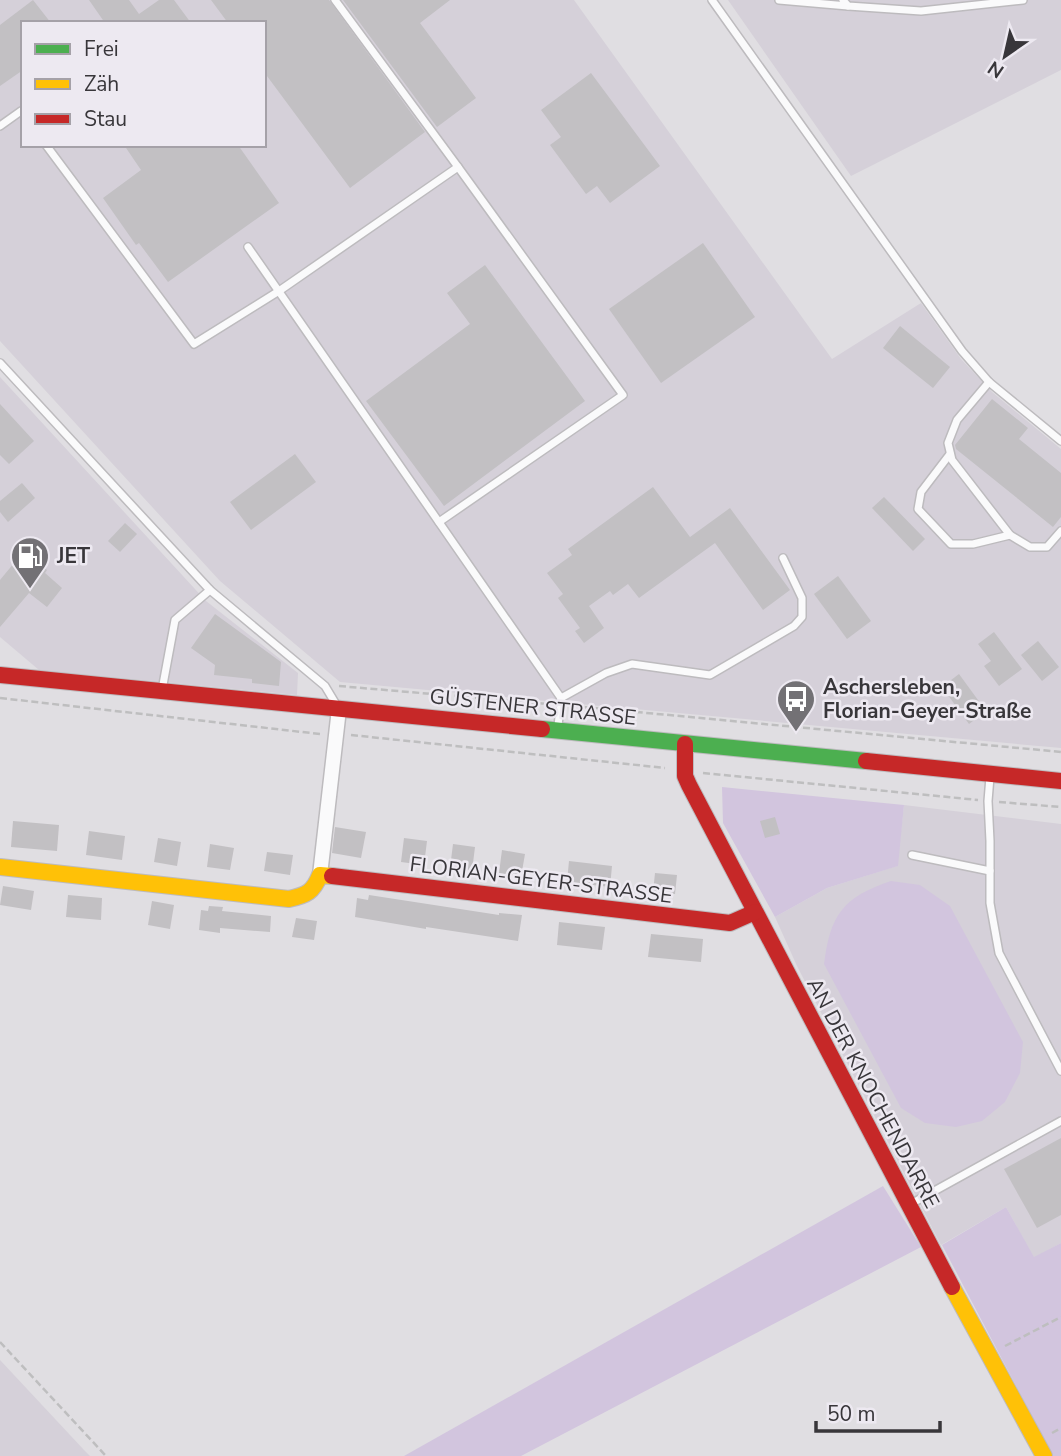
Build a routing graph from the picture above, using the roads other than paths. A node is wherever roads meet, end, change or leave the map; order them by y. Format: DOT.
graph roads {
  1 [pos="335,0"];
  2 [pos="712,0"];
  3 [pos="779,0"];
  4 [pos="1023,0"];
  5 [pos="846,3"];
  6 [pos="21,112"];
  7 [pos="0,126"];
  8 [pos="47,147"];
  9 [pos="458,167"];
  10 [pos="248,247"];
  11 [pos="279,291"];
  12 [pos="0,363"];
  13 [pos="989,382"];
  14 [pos="1061,441"];
  15 [pos="950,454"];
  16 [pos="439,522"];
  17 [pos="1061,531"];
  18 [pos="1010,535"];
  19 [pos="783,558"];
  20 [pos="210,590"];
  21 [pos="0,675"];
  22 [pos="162,691"];
  23 [pos="561,702"];
  24 [pos="339,709"];
  25 [pos="557,731"];
  26 [pos="685,744"];
  27 [pos="990,774"];
  28 [pos="1061,781"];
  29 [pos="912,855"];
  30 [pos="0,867"];
  31 [pos="990,871"];
  32 [pos="320,875"];
  33 [pos="754,912"];
  34 [pos="1061,1071"];
  35 [pos="1061,1121"];
  36 [pos="908,1206"];
  37 [pos="1044,1456"];
  1 -- 9 [label="lane"];
  2 -- 13 [label="lane"];
  3 -- 5 [label="lane"];
  4 -- 5 [label="lane"];
  6 -- 7 [label="lane"];
  8 -- 11 [label="lane"];
  9 -- 11 [label="lane"];
  9 -- 16 [label="lane"];
  10 -- 11 [label="lane"];
  11 -- 16 [label="lane"];
  12 -- 20 [label="lane"];
  13 -- 14 [label="lane"];
  13 -- 15 [label="lane"];
  15 -- 18 [label="lane"];
  15 -- 18 [label="lane"];
  16 -- 23 [label="lane"];
  17 -- 18 [label="lane"];
  19 -- 23 [label="lane"];
  20 -- 22 [label="lane"];
  20 -- 24 [label="lane"];
  21 -- 22 [label="street, GÜSTENER STRASSE"];
  22 -- 24 [label="street, GÜSTENER STRASSE"];
  23 -- 25 [label="lane"];
  24 -- 25 [label="street, GÜSTENER STRASSE"];
  24 -- 32 [label="street"];
  25 -- 26 [label="street, GÜSTENER STRASSE"];
  26 -- 27 [label="street, GÜSTENER STRASSE"];
  26 -- 33 [label="street, AN DER KNOCHENDARRE"];
  27 -- 28 [label="street, GÜSTENER STRASSE"];
  27 -- 31 [label="lane"];
  29 -- 31 [label="lane"];
  30 -- 32 [label="street"];
  31 -- 34 [label="lane"];
  32 -- 33 [label="street, FLORIAN-GEYER-STRASSE"];
  33 -- 36 [label="street, AN DER KNOCHENDARRE"];
  35 -- 36 [label="lane"];
  36 -- 37 [label="street, AN DER KNOCHENDARRE"];
}
